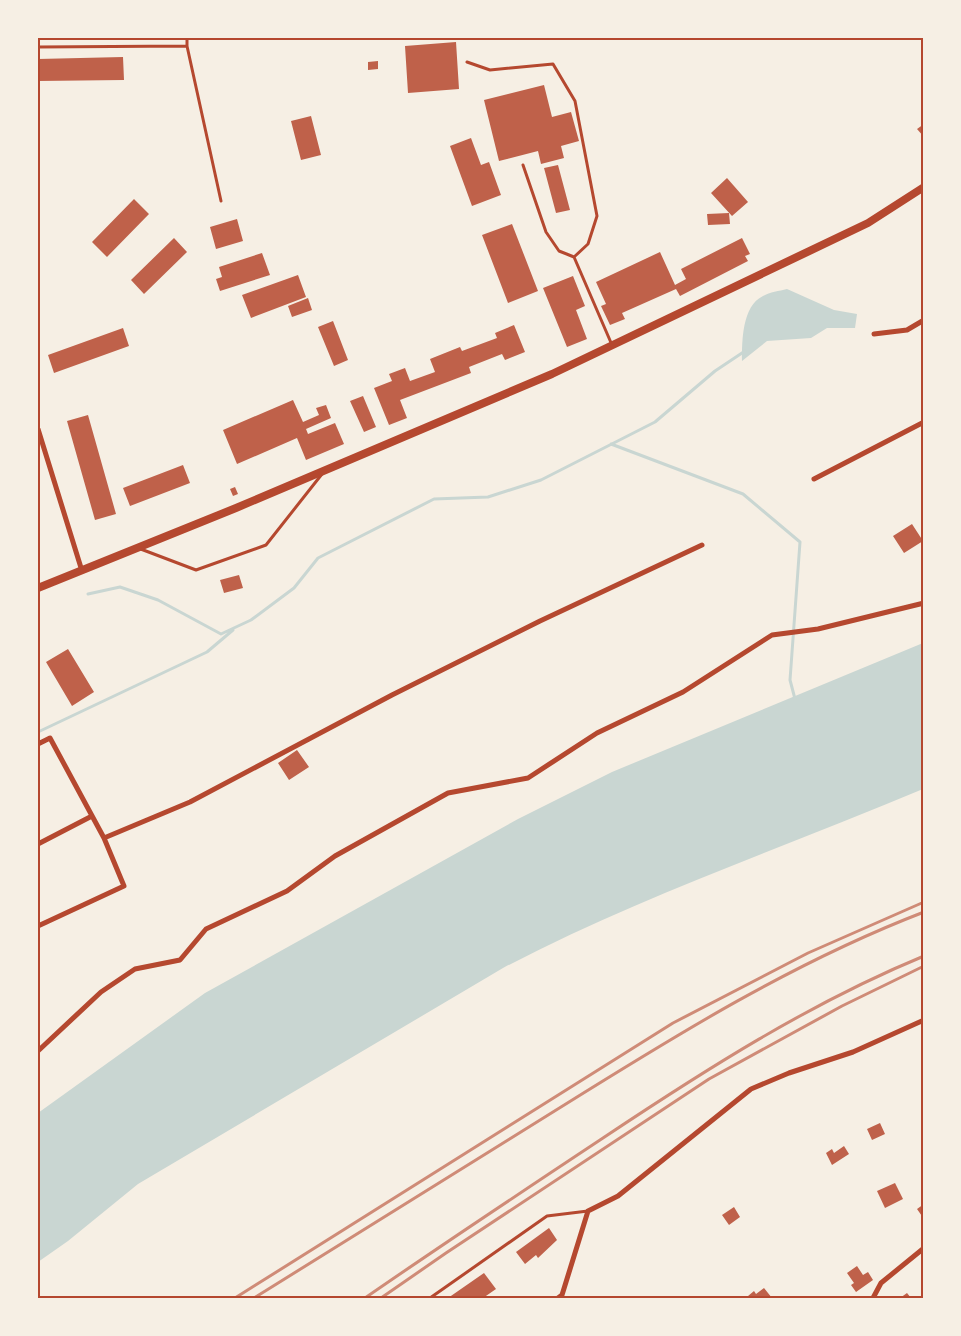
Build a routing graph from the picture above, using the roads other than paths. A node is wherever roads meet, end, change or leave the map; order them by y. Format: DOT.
graph roads {
  1 [pos="187,38"];
  2 [pos="187,46"];
  3 [pos="38,47"];
  4 [pos="467,62"];
  5 [pos="523,165"];
  6 [pos="924,187"];
  7 [pos="221,202"];
  8 [pos="574,257"];
  9 [pos="924,320"];
  10 [pos="874,334"];
  11 [pos="612,346"];
  12 [pos="924,422"];
  13 [pos="38,429"];
  14 [pos="325,470"];
  15 [pos="814,479"];
  16 [pos="702,545"];
  17 [pos="138,548"];
  18 [pos="82,571"];
  19 [pos="38,588"];
  20 [pos="924,603"];
  21 [pos="38,744"];
  22 [pos="92,816"];
  23 [pos="104,838"];
  24 [pos="38,844"];
  25 [pos="38,926"];
  26 [pos="924,1020"];
  27 [pos="38,1051"];
  28 [pos="588,1211"];
  29 [pos="924,1248"];
  30 [pos="561,1297"];
  31 [pos="430,1298"];
  32 [pos="873,1298"];
  1 -- 2 [label="lane"];
  2 -- 3 [label="lane"];
  2 -- 7 [label="lane"];
  4 -- 8 [label="lane"];
  5 -- 8 [label="lane"];
  6 -- 11 [label="street"];
  8 -- 11 [label="lane"];
  9 -- 10 [label="street"];
  11 -- 14 [label="street"];
  12 -- 15 [label="street"];
  13 -- 18 [label="street"];
  14 -- 17 [label="street"];
  14 -- 17 [label="lane"];
  16 -- 23 [label="street"];
  17 -- 18 [label="street"];
  18 -- 19 [label="street"];
  20 -- 27 [label="street"];
  21 -- 22 [label="street"];
  22 -- 23 [label="street"];
  22 -- 24 [label="street"];
  23 -- 25 [label="street"];
  26 -- 28 [label="street"];
  28 -- 30 [label="street"];
  28 -- 31 [label="lane"];
  29 -- 32 [label="street"];
}
